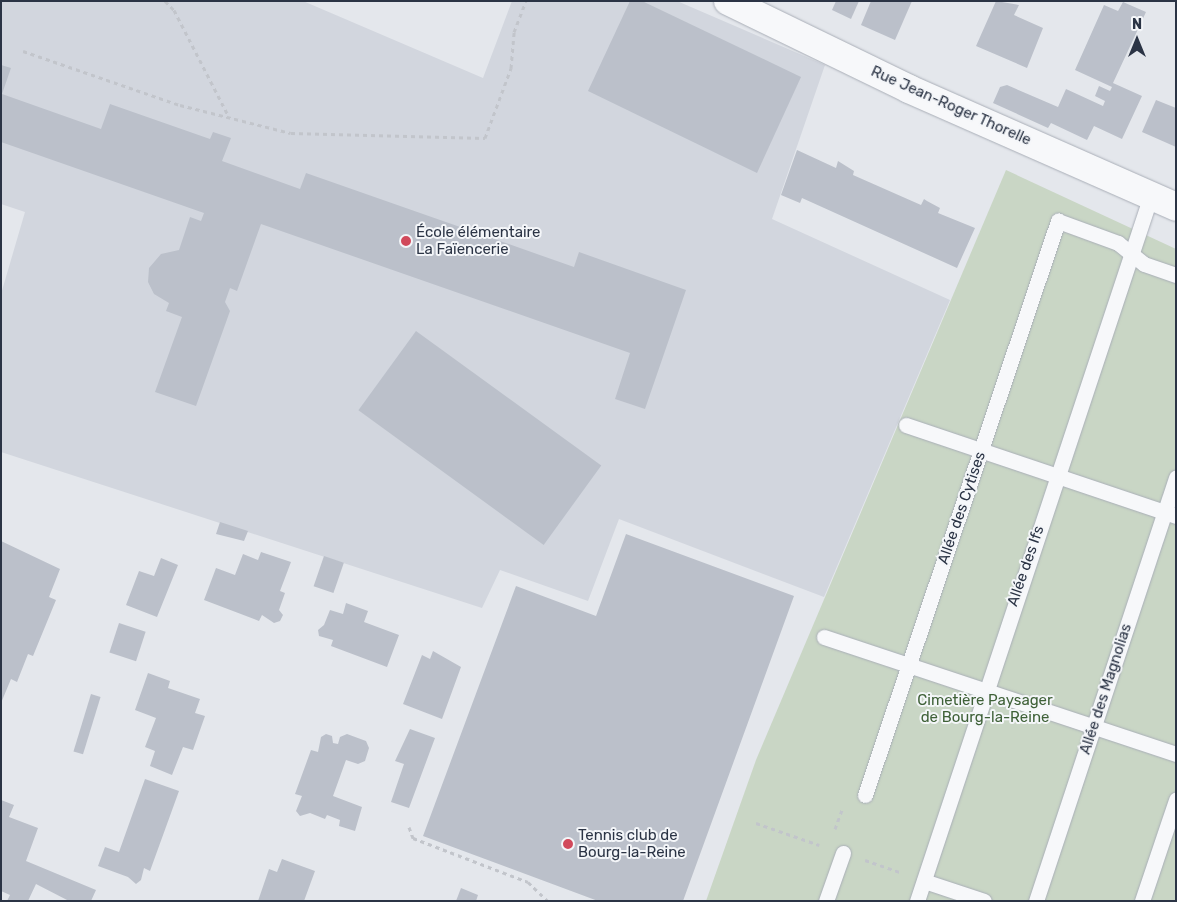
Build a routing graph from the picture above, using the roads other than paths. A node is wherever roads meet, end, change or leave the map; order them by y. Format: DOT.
graph roads {
  1 [pos="728,1"];
  2 [pos="1151,195"];
  3 [pos="1176,207"];
  4 [pos="1131,253"];
  5 [pos="1176,275"];
  6 [pos="906,425"];
  7 [pos="981,450"];
  8 [pos="1056,476"];
  9 [pos="1176,478"];
  10 [pos="1170,514"];
  11 [pos="824,637"];
  12 [pos="909,666"];
  13 [pos="984,691"];
  14 [pos="1094,727"];
  15 [pos="1176,754"];
  16 [pos="865,795"];
  17 [pos="1176,800"];
  18 [pos="843,853"];
  19 [pos="924,881"];
  20 [pos="826,901"];
  21 [pos="917,901"];
  22 [pos="984,901"];
  23 [pos="1036,901"];
  24 [pos="1142,901"];
  1 -- 2 [label="street, Rue Jean-Roger Thorelle"];
  2 -- 3 [label="street, Rue Jean-Roger Thorelle"];
  2 -- 4 [label="lane, Allée des Ifs"];
  4 -- 5 [label="lane"];
  4 -- 7 [label="lane, Allée des Cytises"];
  4 -- 8 [label="lane, Allée des Ifs"];
  6 -- 7 [label="lane"];
  7 -- 8 [label="lane"];
  7 -- 12 [label="lane, Allée des Cytises"];
  8 -- 10 [label="lane"];
  8 -- 13 [label="lane, Allée des Ifs"];
  9 -- 10 [label="lane, Allée des Magnolias"];
  10 -- 14 [label="lane, Allée des Magnolias"];
  11 -- 12 [label="lane"];
  12 -- 13 [label="lane"];
  12 -- 16 [label="lane, Allée des Cytises"];
  13 -- 14 [label="lane"];
  13 -- 19 [label="lane, Allée des Ifs"];
  14 -- 15 [label="lane"];
  14 -- 23 [label="lane, Allée des Magnolias"];
  17 -- 24 [label="lane"];
  18 -- 20 [label="lane"];
  19 -- 21 [label="lane, Allée des Ifs"];
  19 -- 22 [label="lane"];
}
